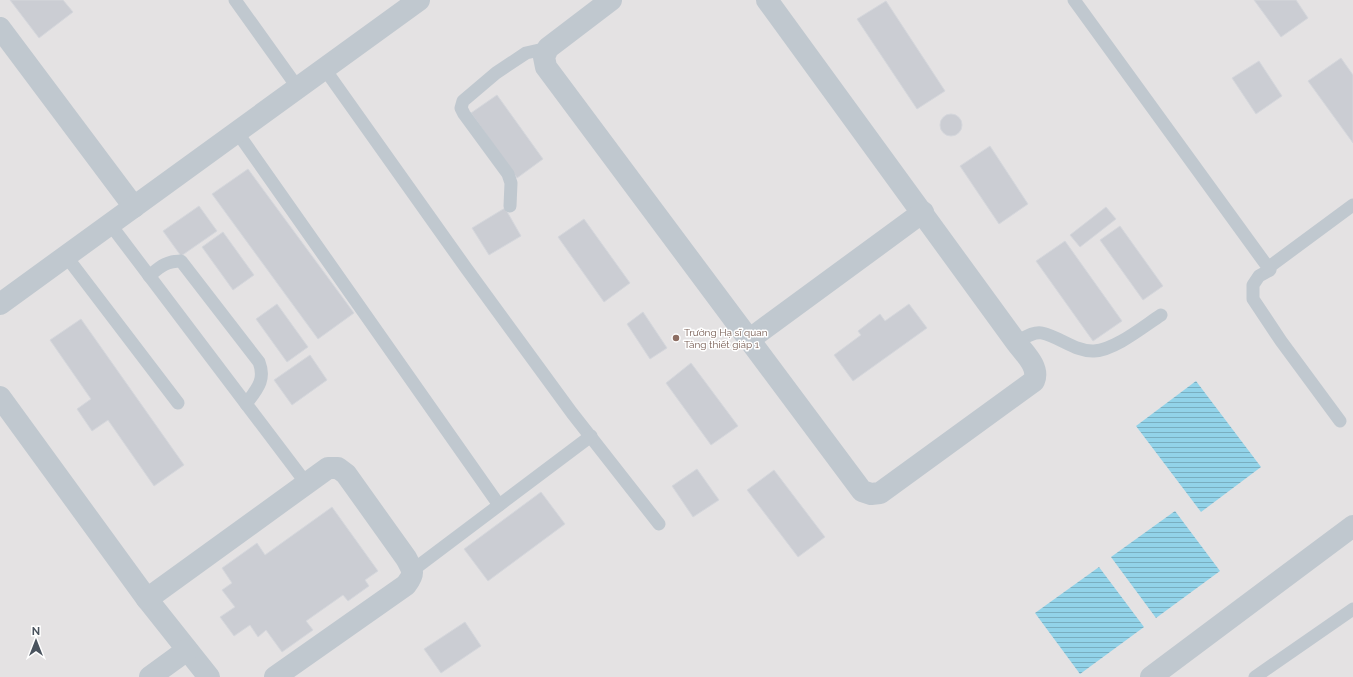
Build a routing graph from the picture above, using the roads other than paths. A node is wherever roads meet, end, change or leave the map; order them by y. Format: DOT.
graph roads {
  1 [pos="235,0"];
  2 [pos="419,0"];
  3 [pos="611,0"];
  4 [pos="767,0"];
  5 [pos="1074,0"];
  6 [pos="0,28"];
  7 [pos="548,48"];
  8 [pos="324,68"];
  9 [pos="298,88"];
  10 [pos="237,132"];
  11 [pos="1353,205"];
  12 [pos="510,206"];
  13 [pos="134,207"];
  14 [pos="923,212"];
  15 [pos="110,224"];
  16 [pos="66,256"];
  17 [pos="1269,267"];
  18 [pos="149,276"];
  19 [pos="0,304"];
  20 [pos="1161,315"];
  21 [pos="750,339"];
  22 [pos="1016,342"];
  23 [pos="0,397"];
  24 [pos="178,403"];
  25 [pos="246,404"];
  26 [pos="1340,421"];
  27 [pos="591,436"];
  28 [pos="306,484"];
  29 [pos="499,505"];
  30 [pos="659,524"];
  31 [pos="1353,526"];
  32 [pos="413,570"];
  33 [pos="147,599"];
  34 [pos="1353,609"];
  35 [pos="186,650"];
  36 [pos="150,677"];
  37 [pos="209,677"];
  38 [pos="275,677"];
  39 [pos="1151,677"];
  40 [pos="1255,677"];
  1 -- 9 [label="lane"];
  2 -- 8 [label="street"];
  3 -- 7 [label="street"];
  4 -- 14 [label="street"];
  5 -- 17 [label="lane"];
  6 -- 13 [label="street"];
  7 -- 12 [label="lane"];
  7 -- 21 [label="street"];
  8 -- 9 [label="street"];
  8 -- 27 [label="lane"];
  9 -- 10 [label="street"];
  10 -- 13 [label="street"];
  10 -- 29 [label="lane"];
  11 -- 17 [label="lane"];
  13 -- 15 [label="street"];
  14 -- 21 [label="street"];
  14 -- 22 [label="street"];
  15 -- 16 [label="street"];
  15 -- 18 [label="lane"];
  16 -- 19 [label="street"];
  16 -- 24 [label="lane"];
  17 -- 26 [label="lane"];
  18 -- 25 [label="lane"];
  18 -- 25 [label="lane"];
  20 -- 22 [label="lane"];
  21 -- 22 [label="street"];
  23 -- 33 [label="street"];
  25 -- 28 [label="lane"];
  27 -- 29 [label="lane"];
  27 -- 30 [label="lane"];
  28 -- 32 [label="street"];
  28 -- 33 [label="street"];
  29 -- 32 [label="lane"];
  31 -- 39 [label="street"];
  32 -- 38 [label="street"];
  33 -- 35 [label="street"];
  34 -- 40 [label="lane"];
  35 -- 36 [label="street"];
  35 -- 37 [label="street"];
}
